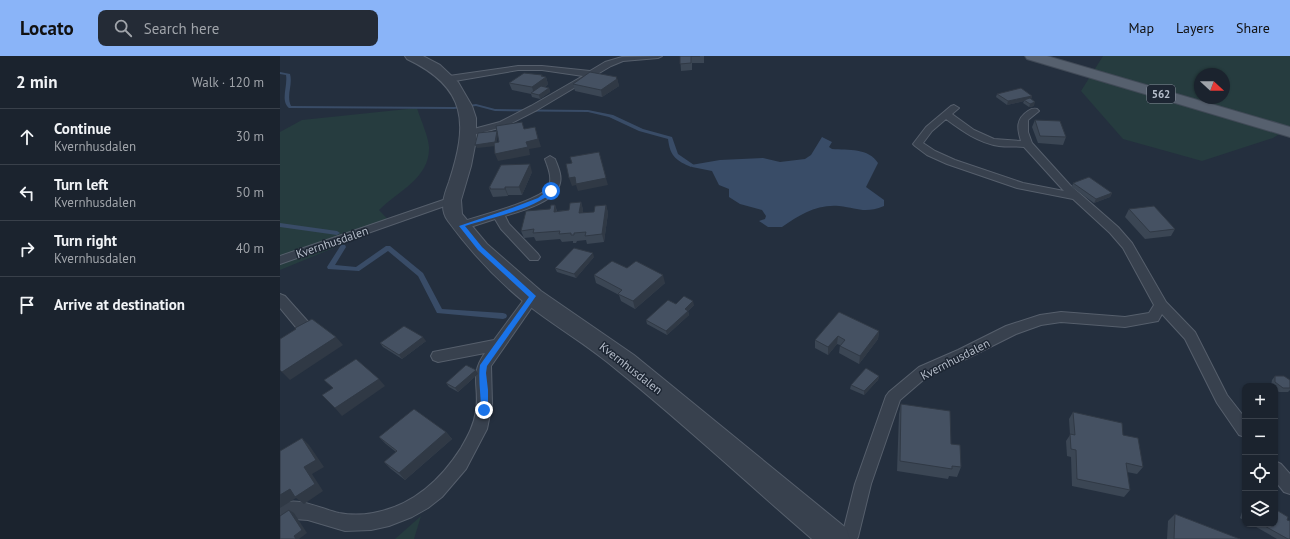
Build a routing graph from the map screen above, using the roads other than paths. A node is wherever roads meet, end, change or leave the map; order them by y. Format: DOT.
graph roads {
  1 [pos="412,56"];
  2 [pos="658,56"];
  3 [pos="1032,56"];
  4 [pos="590,74"];
  5 [pos="450,80"];
  6 [pos="954,108"];
  7 [pos="1034,111"];
  8 [pos="947,115"];
  9 [pos="1290,132"];
  10 [pos="469,133"];
  11 [pos="1027,144"];
  12 [pos="550,159"];
  13 [pos="1078,198"];
  14 [pos="452,200"];
  15 [pos="498,214"];
  16 [pos="461,226"];
  17 [pos="534,257"];
  18 [pos="280,260"];
  19 [pos="533,296"];
  20 [pos="280,299"];
  21 [pos="1161,305"];
  22 [pos="305,328"];
  23 [pos="498,345"];
  24 [pos="438,356"];
  25 [pos="1242,426"];
  26 [pos="1278,472"];
  27 [pos="1290,486"];
  28 [pos="283,511"];
  29 [pos="834,539"];
  30 [pos="847,539"];
  1 -- 5 [label="street, Kvernhusdalen"];
  2 -- 4 [label="lane"];
  3 -- 9 [label="main road, 562"];
  4 -- 5 [label="lane"];
  4 -- 10 [label="lane"];
  5 -- 10 [label="street, Kvernhusdalen"];
  6 -- 8 [label="lane"];
  7 -- 11 [label="lane"];
  8 -- 11 [label="lane"];
  8 -- 13 [label="lane"];
  10 -- 14 [label="street, Kvernhusdalen"];
  11 -- 13 [label="lane"];
  12 -- 15 [label="lane"];
  13 -- 21 [label="lane"];
  14 -- 16 [label="street, Kvernhusdalen"];
  14 -- 18 [label="lane, Kvernhusdalen"];
  15 -- 16 [label="lane"];
  15 -- 17 [label="lane"];
  16 -- 19 [label="street, Kvernhusdalen"];
  19 -- 23 [label="lane"];
  19 -- 29 [label="street, Kvernhusdalen"];
  20 -- 22 [label="lane"];
  21 -- 25 [label="lane"];
  21 -- 30 [label="lane, Kvernhusdalen"];
  23 -- 24 [label="lane"];
  23 -- 28 [label="lane"];
  26 -- 27 [label="lane"];
}
